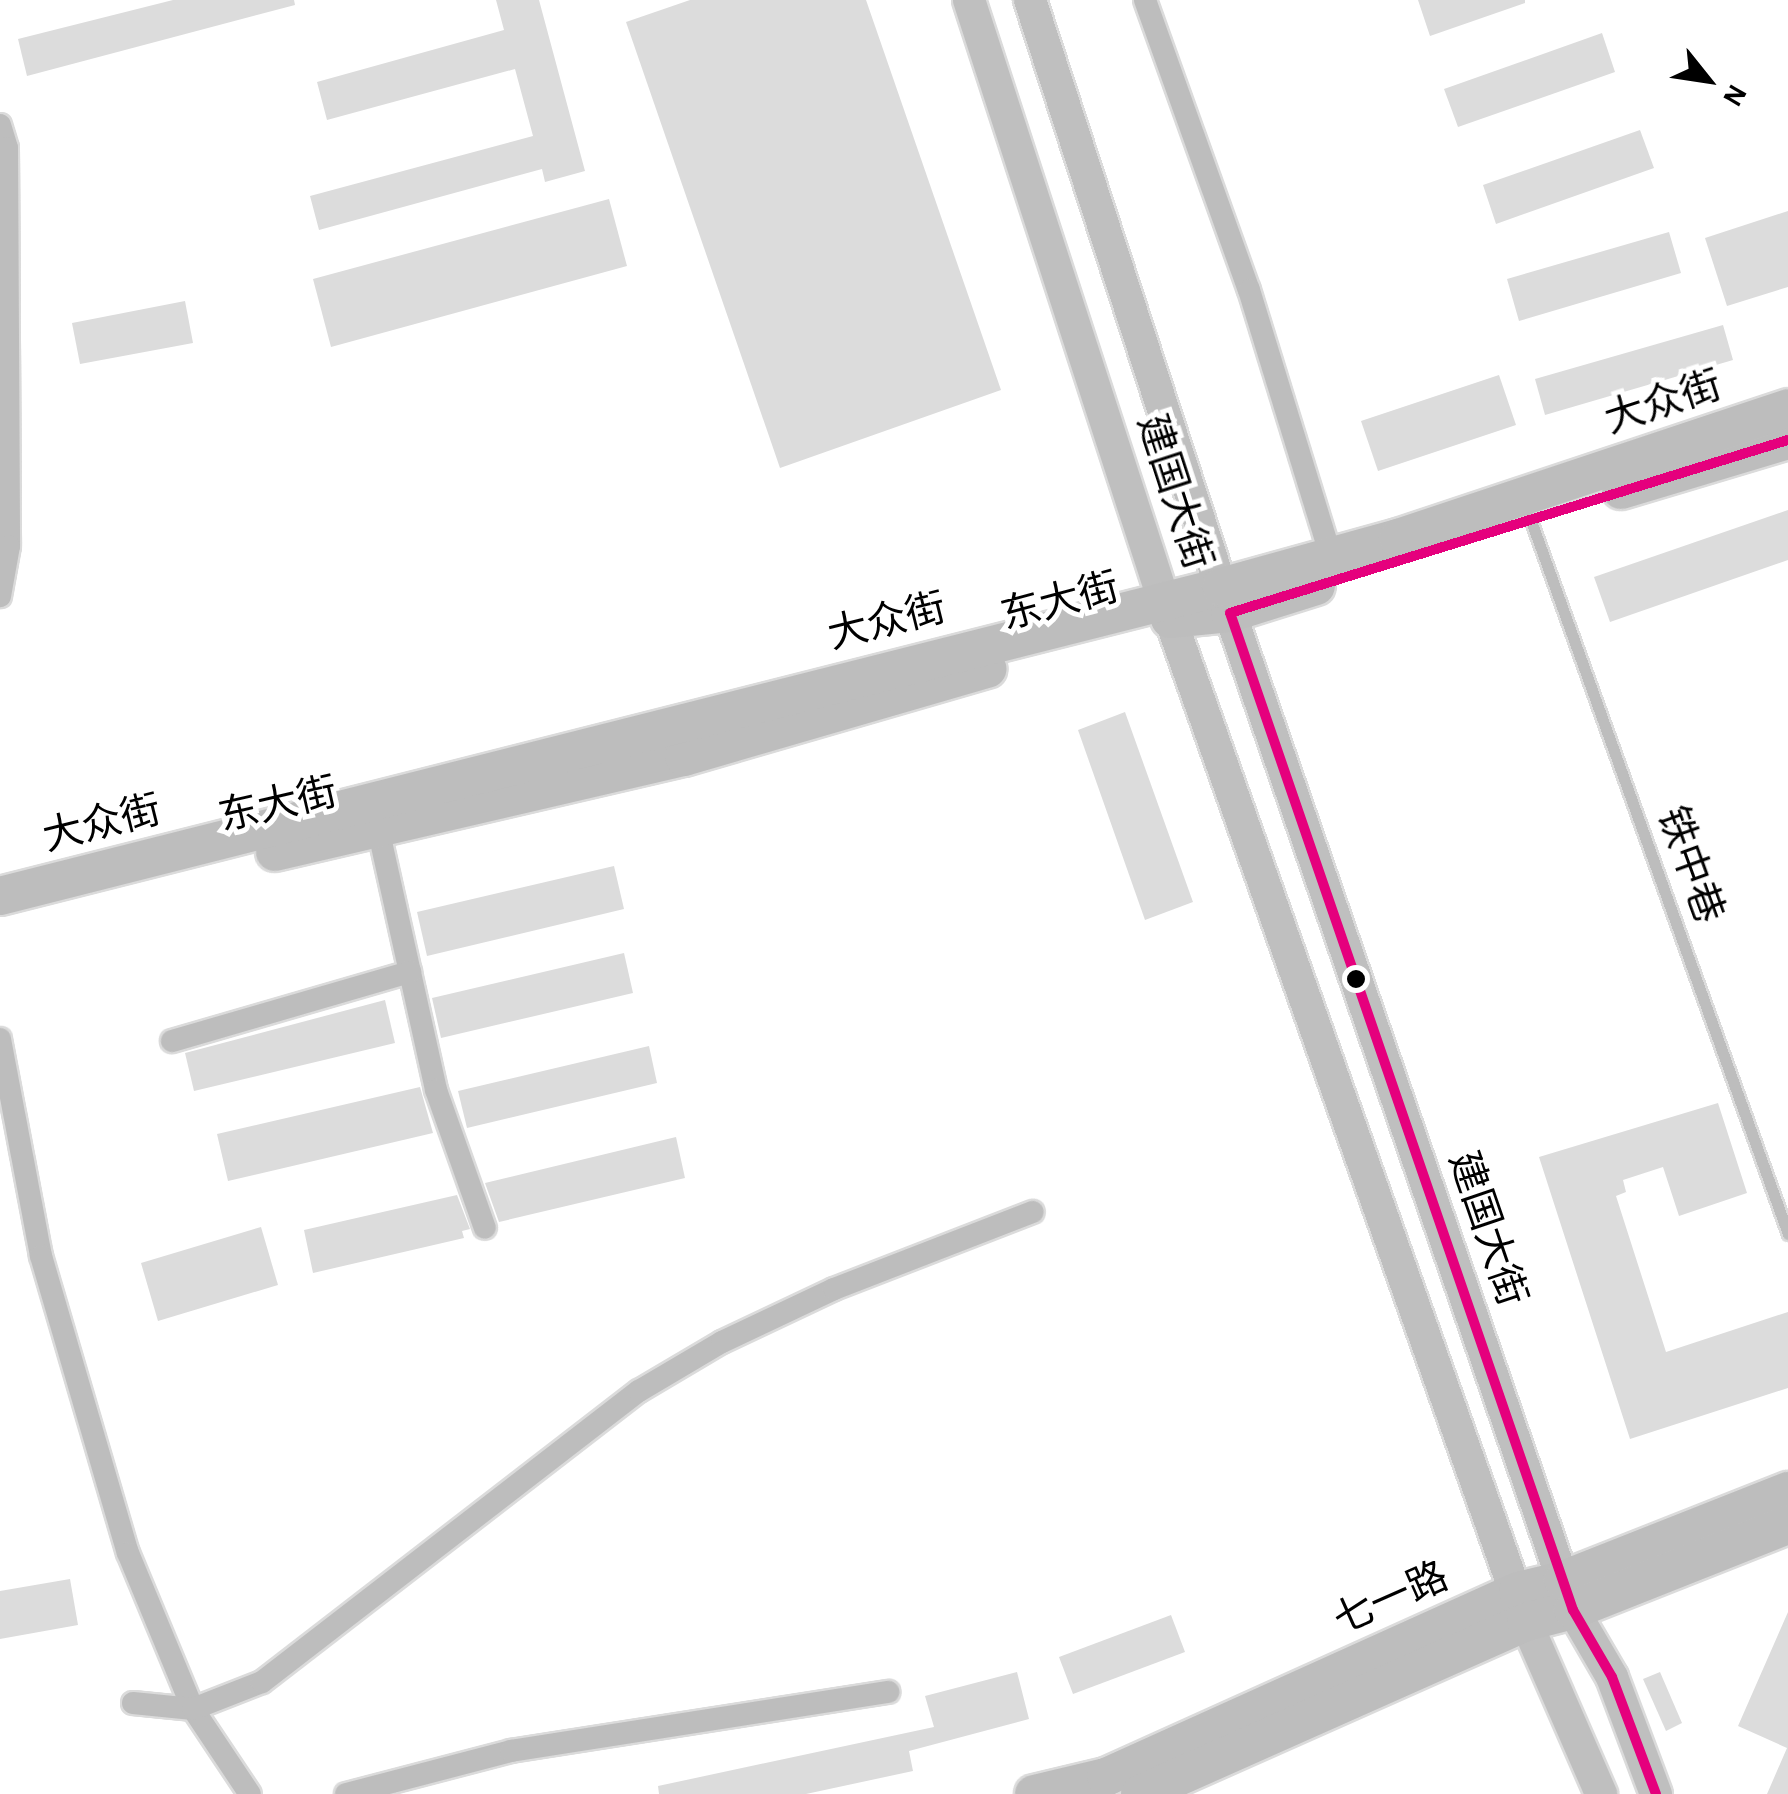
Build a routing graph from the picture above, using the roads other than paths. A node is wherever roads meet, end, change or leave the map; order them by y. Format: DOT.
graph roads {
  1 [pos="969,0"];
  2 [pos="1030,0"];
  3 [pos="1145,0"];
  4 [pos="0,125"];
  5 [pos="3,149"];
  6 [pos="1788,408"];
  7 [pos="1788,440"];
  8 [pos="1530,518"];
  9 [pos="1332,556"];
  10 [pos="0,596"];
  11 [pos="1225,600"];
  12 [pos="1167,608"];
  13 [pos="378,828"];
  14 [pos="0,896"];
  15 [pos="0,915"];
  16 [pos="410,972"];
  17 [pos="0,1039"];
  18 [pos="172,1041"];
  19 [pos="1033,1212"];
  20 [pos="485,1228"];
  21 [pos="1788,1234"];
  22 [pos="1788,1492"];
  23 [pos="1788,1525"];
  24 [pos="1568,1595"];
  25 [pos="1522,1607"];
  26 [pos="888,1692"];
  27 [pos="133,1703"];
  28 [pos="193,1709"];
  29 [pos="250,1794"];
  30 [pos="346,1794"];
  31 [pos="1034,1794"];
  32 [pos="1140,1794"];
  33 [pos="1601,1794"];
  34 [pos="1656,1794"];
  1 -- 12 [label="street, 建国大街"];
  2 -- 11 [label="street, 建国大街"];
  3 -- 9 [label="street"];
  4 -- 5 [label="street"];
  5 -- 10 [label="street"];
  6 -- 9 [label="main road, 大众街"];
  7 -- 8 [label="main road, 东大街"];
  8 -- 11 [label="main road, 东大街"];
  8 -- 21 [label="lane, 铁中巷"];
  9 -- 11 [label="main road, 大众街"];
  11 -- 12 [label="main road, 东大街"];
  11 -- 24 [label="street, 建国大街"];
  12 -- 13 [label="main road, 东大街"];
  12 -- 14 [label="main road, 大众街"];
  12 -- 25 [label="street, 建国大街"];
  13 -- 15 [label="main road, 东大街"];
  13 -- 16 [label="street"];
  16 -- 18 [label="street"];
  16 -- 20 [label="street"];
  17 -- 28 [label="street"];
  19 -- 28 [label="street"];
  22 -- 24 [label="main road, 七一路"];
  23 -- 24 [label="main road, 七一路"];
  24 -- 25 [label="main road, 七一路"];
  24 -- 34 [label="street, 建国大街"];
  25 -- 31 [label="main road, 七一路"];
  25 -- 32 [label="main road, 七一路"];
  25 -- 33 [label="street, 建国大街"];
  26 -- 30 [label="street"];
  27 -- 28 [label="street"];
  28 -- 29 [label="street"];
}
